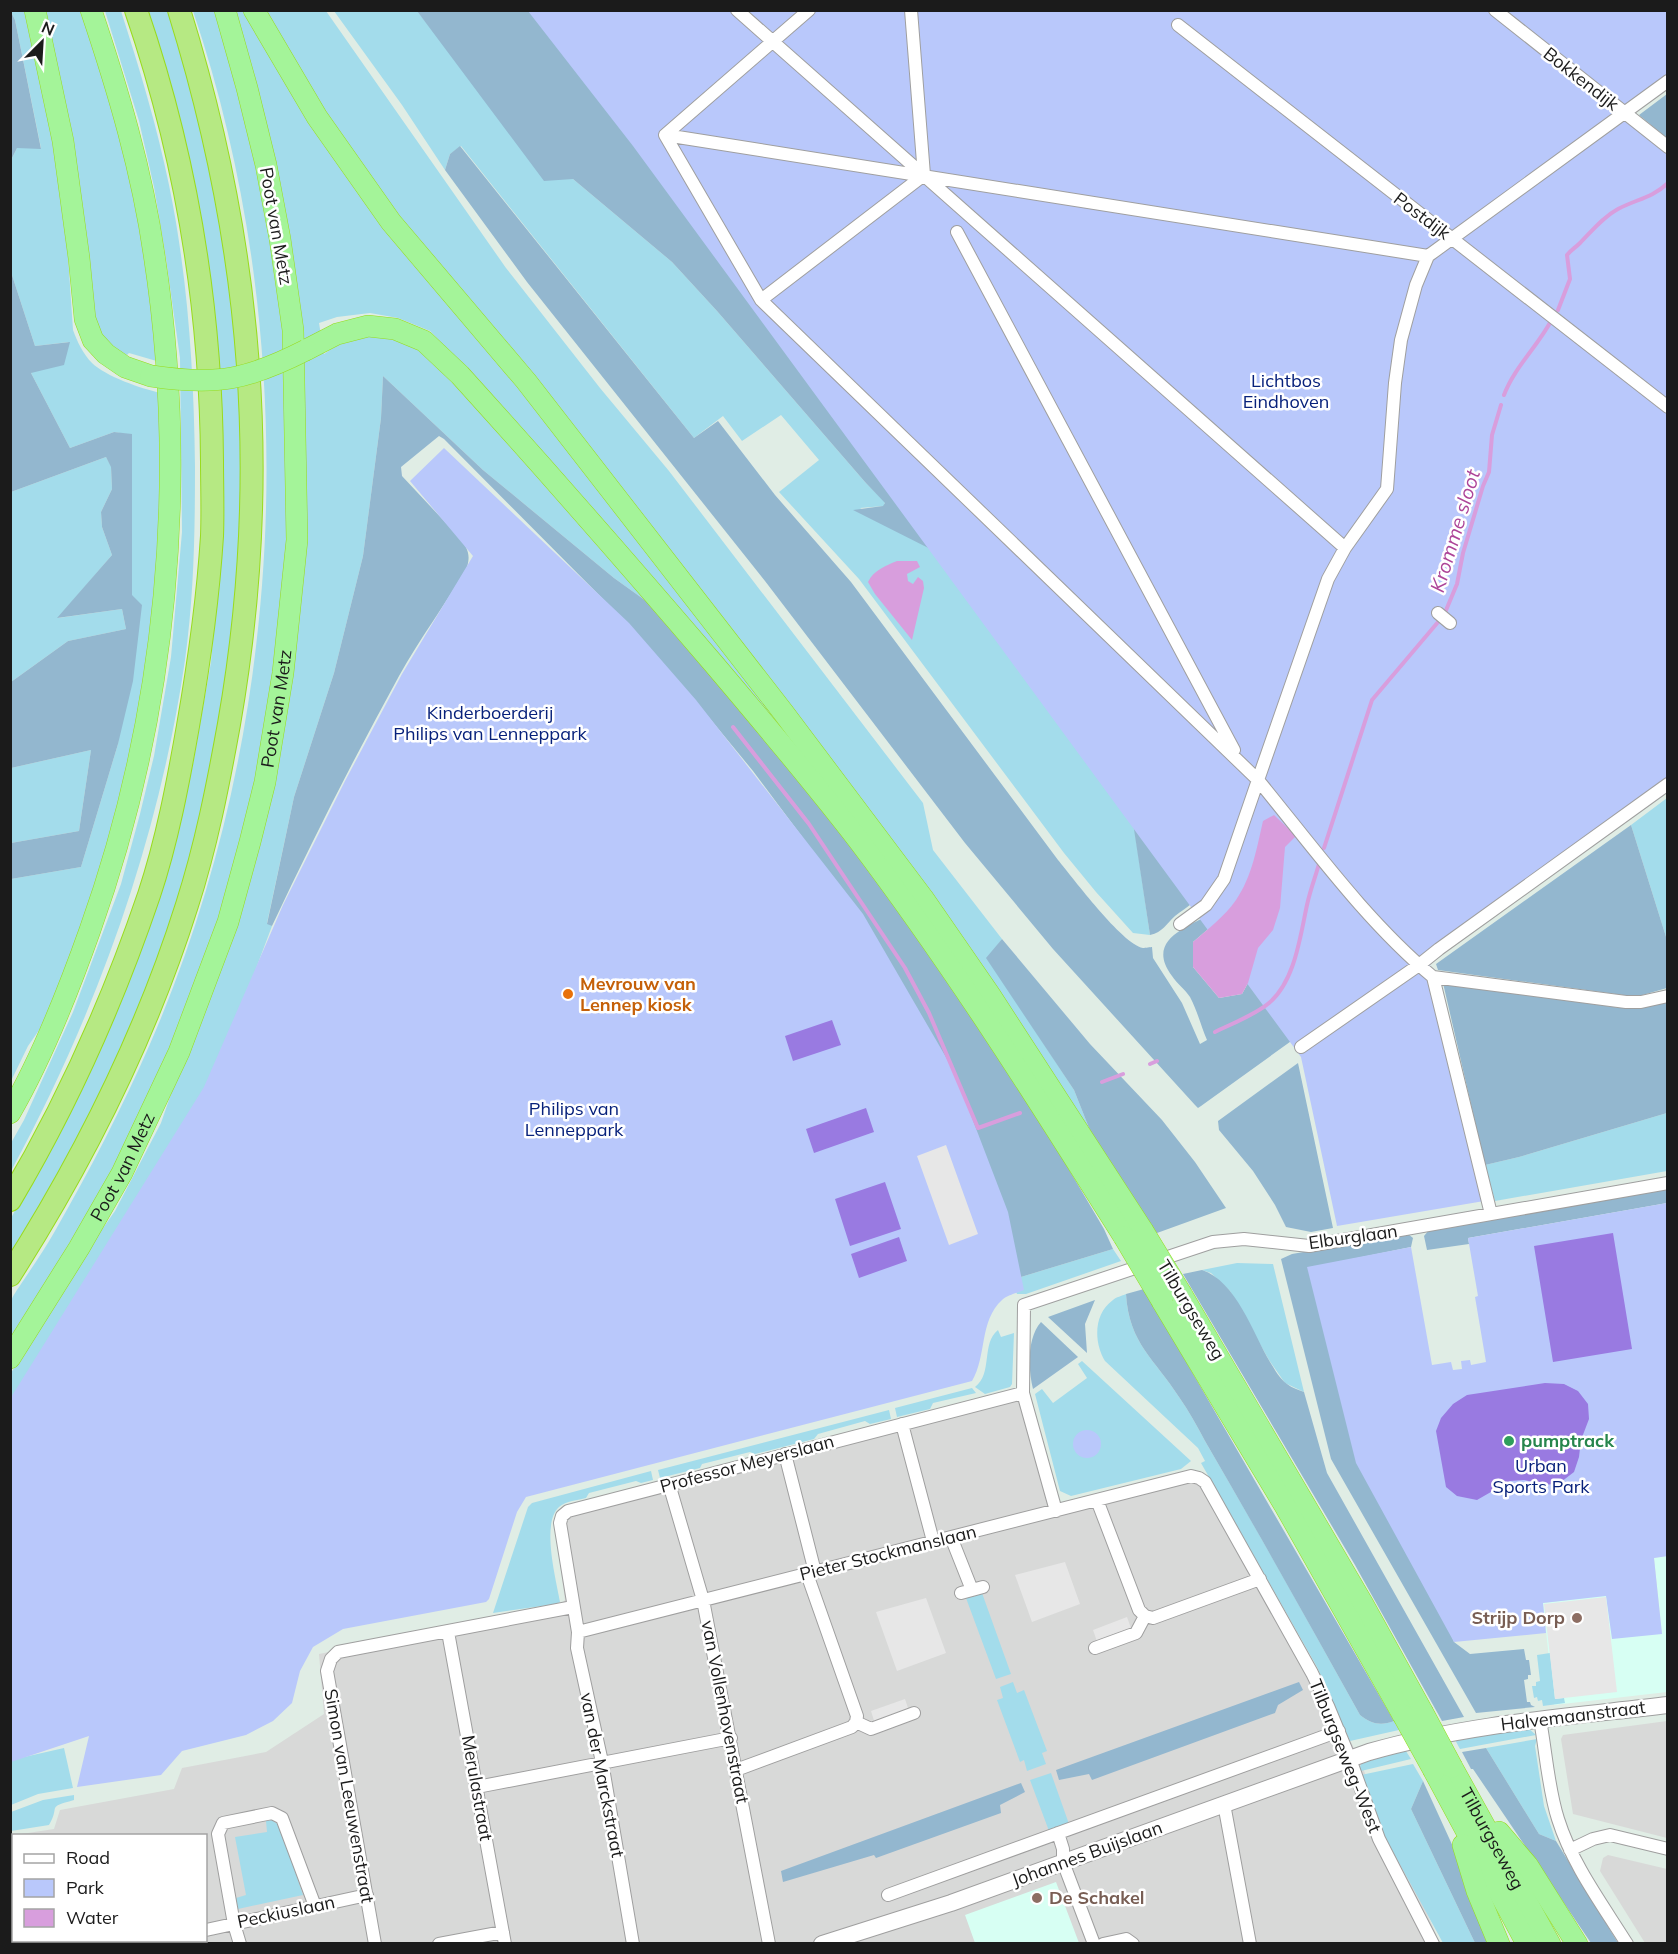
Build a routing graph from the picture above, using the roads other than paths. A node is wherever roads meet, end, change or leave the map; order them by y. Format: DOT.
graph roads {
  1 [pos="34,10"];
  2 [pos="91,10"];
  3 [pos="136,10"];
  4 [pos="179,10"];
  5 [pos="225,10"];
  6 [pos="254,10"];
  7 [pos="737,10"];
  8 [pos="809,10"];
  9 [pos="911,10"];
  10 [pos="1495,10"];
  11 [pos="1178,25"];
  12 [pos="773,42"];
  13 [pos="1668,81"];
  14 [pos="1624,113"];
  15 [pos="665,135"];
  16 [pos="1668,147"];
  17 [pos="924,175"];
  18 [pos="957,232"];
  19 [pos="1451,238"];
  20 [pos="1428,256"];
  21 [pos="761,300"];
  22 [pos="1668,407"];
  23 [pos="1345,548"];
  24 [pos="1241,763"];
  25 [pos="1258,780"];
  26 [pos="1668,784"];
  27 [pos="916,903"];
  28 [pos="1180,924"];
  29 [pos="1419,965"];
  30 [pos="1433,977"];
  31 [pos="1668,996"];
  32 [pos="1301,1047"];
  33 [pos="10,1113"];
  34 [pos="1668,1183"];
  35 [pos="10,1200"];
  36 [pos="1491,1214"];
  37 [pos="1134,1234"];
  38 [pos="10,1275"];
  39 [pos="10,1358"];
  40 [pos="1023,1392"];
  41 [pos="902,1424"];
  42 [pos="785,1454"];
  43 [pos="1199,1478"];
  44 [pos="669,1484"];
  45 [pos="1097,1500"];
  46 [pos="1056,1510"];
  47 [pos="951,1537"];
  48 [pos="933,1542"];
  49 [pos="811,1573"];
  50 [pos="1260,1579"];
  51 [pos="972,1590"];
  52 [pos="703,1600"];
  53 [pos="573,1607"];
  54 [pos="1145,1616"];
  55 [pos="448,1632"];
  56 [pos="578,1632"];
  57 [pos="1095,1648"];
  58 [pos="1668,1706"];
  59 [pos="914,1713"];
  60 [pos="1412,1713"];
  61 [pos="1540,1720"];
  62 [pos="856,1722"];
  63 [pos="1339,1731"];
  64 [pos="730,1738"];
  65 [pos="1350,1759"];
  66 [pos="602,1762"];
  67 [pos="736,1770"];
  68 [pos="477,1787"];
  69 [pos="1460,1800"];
  70 [pos="1224,1804"];
  71 [pos="1058,1833"];
  72 [pos="1668,1849"];
  73 [pos="1570,1850"];
  74 [pos="1063,1862"];
  75 [pos="367,1894"];
  76 [pos="888,1895"];
  77 [pos="315,1906"];
  78 [pos="234,1924"];
  79 [pos="207,1930"];
  80 [pos="504,1938"];
  81 [pos="240,1944"];
  82 [pos="375,1944"];
  83 [pos="439,1944"];
  84 [pos="633,1944"];
  85 [pos="769,1944"];
  86 [pos="822,1944"];
  87 [pos="1094,1944"];
  88 [pos="1103,1944"];
  89 [pos="1133,1944"];
  90 [pos="1250,1944"];
  91 [pos="1433,1944"];
  92 [pos="1499,1944"];
  93 [pos="1527,1944"];
  94 [pos="1550,1944"];
  95 [pos="1577,1944"];
  96 [pos="1627,1944"];
  1 -- 27 [label="highway, bridge"];
  2 -- 33 [label="highway"];
  3 -- 35 [label="highway"];
  4 -- 38 [label="highway"];
  5 -- 39 [label="highway, Poot van Metz"];
  6 -- 27 [label="highway"];
  7 -- 12 [label="street"];
  8 -- 12 [label="street"];
  9 -- 17 [label="street"];
  10 -- 14 [label="street, Bokkendijk"];
  11 -- 19 [label="street, Postdijk"];
  12 -- 15 [label="street"];
  12 -- 17 [label="street"];
  13 -- 14 [label="street"];
  14 -- 16 [label="street, Bokkendijk"];
  14 -- 19 [label="street"];
  15 -- 17 [label="street"];
  15 -- 21 [label="street"];
  17 -- 20 [label="street"];
  17 -- 21 [label="street"];
  17 -- 23 [label="street"];
  18 -- 24 [label="street"];
  19 -- 20 [label="street"];
  19 -- 22 [label="street, Postdijk"];
  20 -- 23 [label="street"];
  21 -- 24 [label="street"];
  23 -- 25 [label="street"];
  24 -- 25 [label="street"];
  25 -- 28 [label="street"];
  25 -- 29 [label="street"];
  26 -- 29 [label="street"];
  27 -- 37 [label="highway, Tilburgseweg"];
  29 -- 30 [label="street"];
  29 -- 32 [label="street"];
  30 -- 31 [label="street"];
  30 -- 36 [label="street"];
  34 -- 36 [label="street, Elburglaan"];
  36 -- 40 [label="street, Elburglaan"];
  37 -- 60 [label="highway, Tilburgseweg, bridge"];
  37 -- 60 [label="highway, Tilburgseweg, bridge"];
  40 -- 41 [label="street, Professor Meyerslaan"];
  40 -- 46 [label="street"];
  41 -- 42 [label="street, Professor Meyerslaan"];
  41 -- 48 [label="street"];
  42 -- 44 [label="street, Professor Meyerslaan"];
  42 -- 49 [label="street"];
  43 -- 45 [label="street, Pieter Stockmanslaan"];
  43 -- 50 [label="street, Tilburgseweg-West"];
  44 -- 52 [label="street, van Vollenhovenstraat"];
  44 -- 53 [label="street, Professor Meyerslaan"];
  45 -- 46 [label="street, Pieter Stockmanslaan"];
  45 -- 54 [label="street"];
  46 -- 47 [label="street, Pieter Stockmanslaan"];
  47 -- 48 [label="street, Pieter Stockmanslaan"];
  47 -- 51 [label="street"];
  48 -- 49 [label="street, Pieter Stockmanslaan"];
  49 -- 52 [label="street, Pieter Stockmanslaan"];
  49 -- 62 [label="street"];
  50 -- 54 [label="street"];
  50 -- 63 [label="street, Tilburgseweg-West"];
  52 -- 56 [label="street, Pieter Stockmanslaan"];
  52 -- 64 [label="street, van Vollenhovenstraat"];
  53 -- 55 [label="street"];
  53 -- 56 [label="street, van der Marckstraat"];
  54 -- 57 [label="street"];
  55 -- 68 [label="street, Merulastraat"];
  55 -- 75 [label="street, Simon van Leeuwenstraat"];
  56 -- 66 [label="street, van der Marckstraat"];
  58 -- 61 [label="street, Halvemaanstraat"];
  59 -- 62 [label="street"];
  60 -- 69 [label="highway, Tilburgseweg, bridge"];
  61 -- 65 [label="street, Halvemaanstraat"];
  61 -- 73 [label="street"];
  62 -- 67 [label="street"];
  63 -- 65 [label="street, Tilburgseweg-West"];
  63 -- 71 [label="street, Johannes Buijslaan"];
  64 -- 66 [label="street"];
  64 -- 67 [label="street, van Vollenhovenstraat"];
  65 -- 70 [label="street, Johannes Buijslaan"];
  65 -- 91 [label="street, Tilburgseweg-West"];
  66 -- 68 [label="street"];
  66 -- 84 [label="street, van der Marckstraat"];
  67 -- 85 [label="street, van Vollenhovenstraat"];
  68 -- 80 [label="street, Merulastraat"];
  69 -- 92 [label="highway"];
  69 -- 93 [label="highway, Tilburgseweg"];
  69 -- 94 [label="highway, Tilburgseweg"];
  69 -- 95 [label="highway"];
  70 -- 74 [label="street, Johannes Buijslaan"];
  70 -- 90 [label="street"];
  71 -- 74 [label="street"];
  71 -- 76 [label="street, Johannes Buijslaan"];
  72 -- 73 [label="street"];
  73 -- 96 [label="street"];
  74 -- 86 [label="street, Johannes Buijslaan"];
  74 -- 87 [label="street"];
  75 -- 77 [label="street, Peckiuslaan"];
  75 -- 82 [label="street, Simon van Leeuwenstraat"];
  77 -- 78 [label="street, Peckiuslaan"];
  77 -- 78 [label="street"];
  78 -- 79 [label="street, Peckiuslaan"];
  78 -- 81 [label="street"];
  80 -- 83 [label="street"];
  88 -- 89 [label="street"];
}
